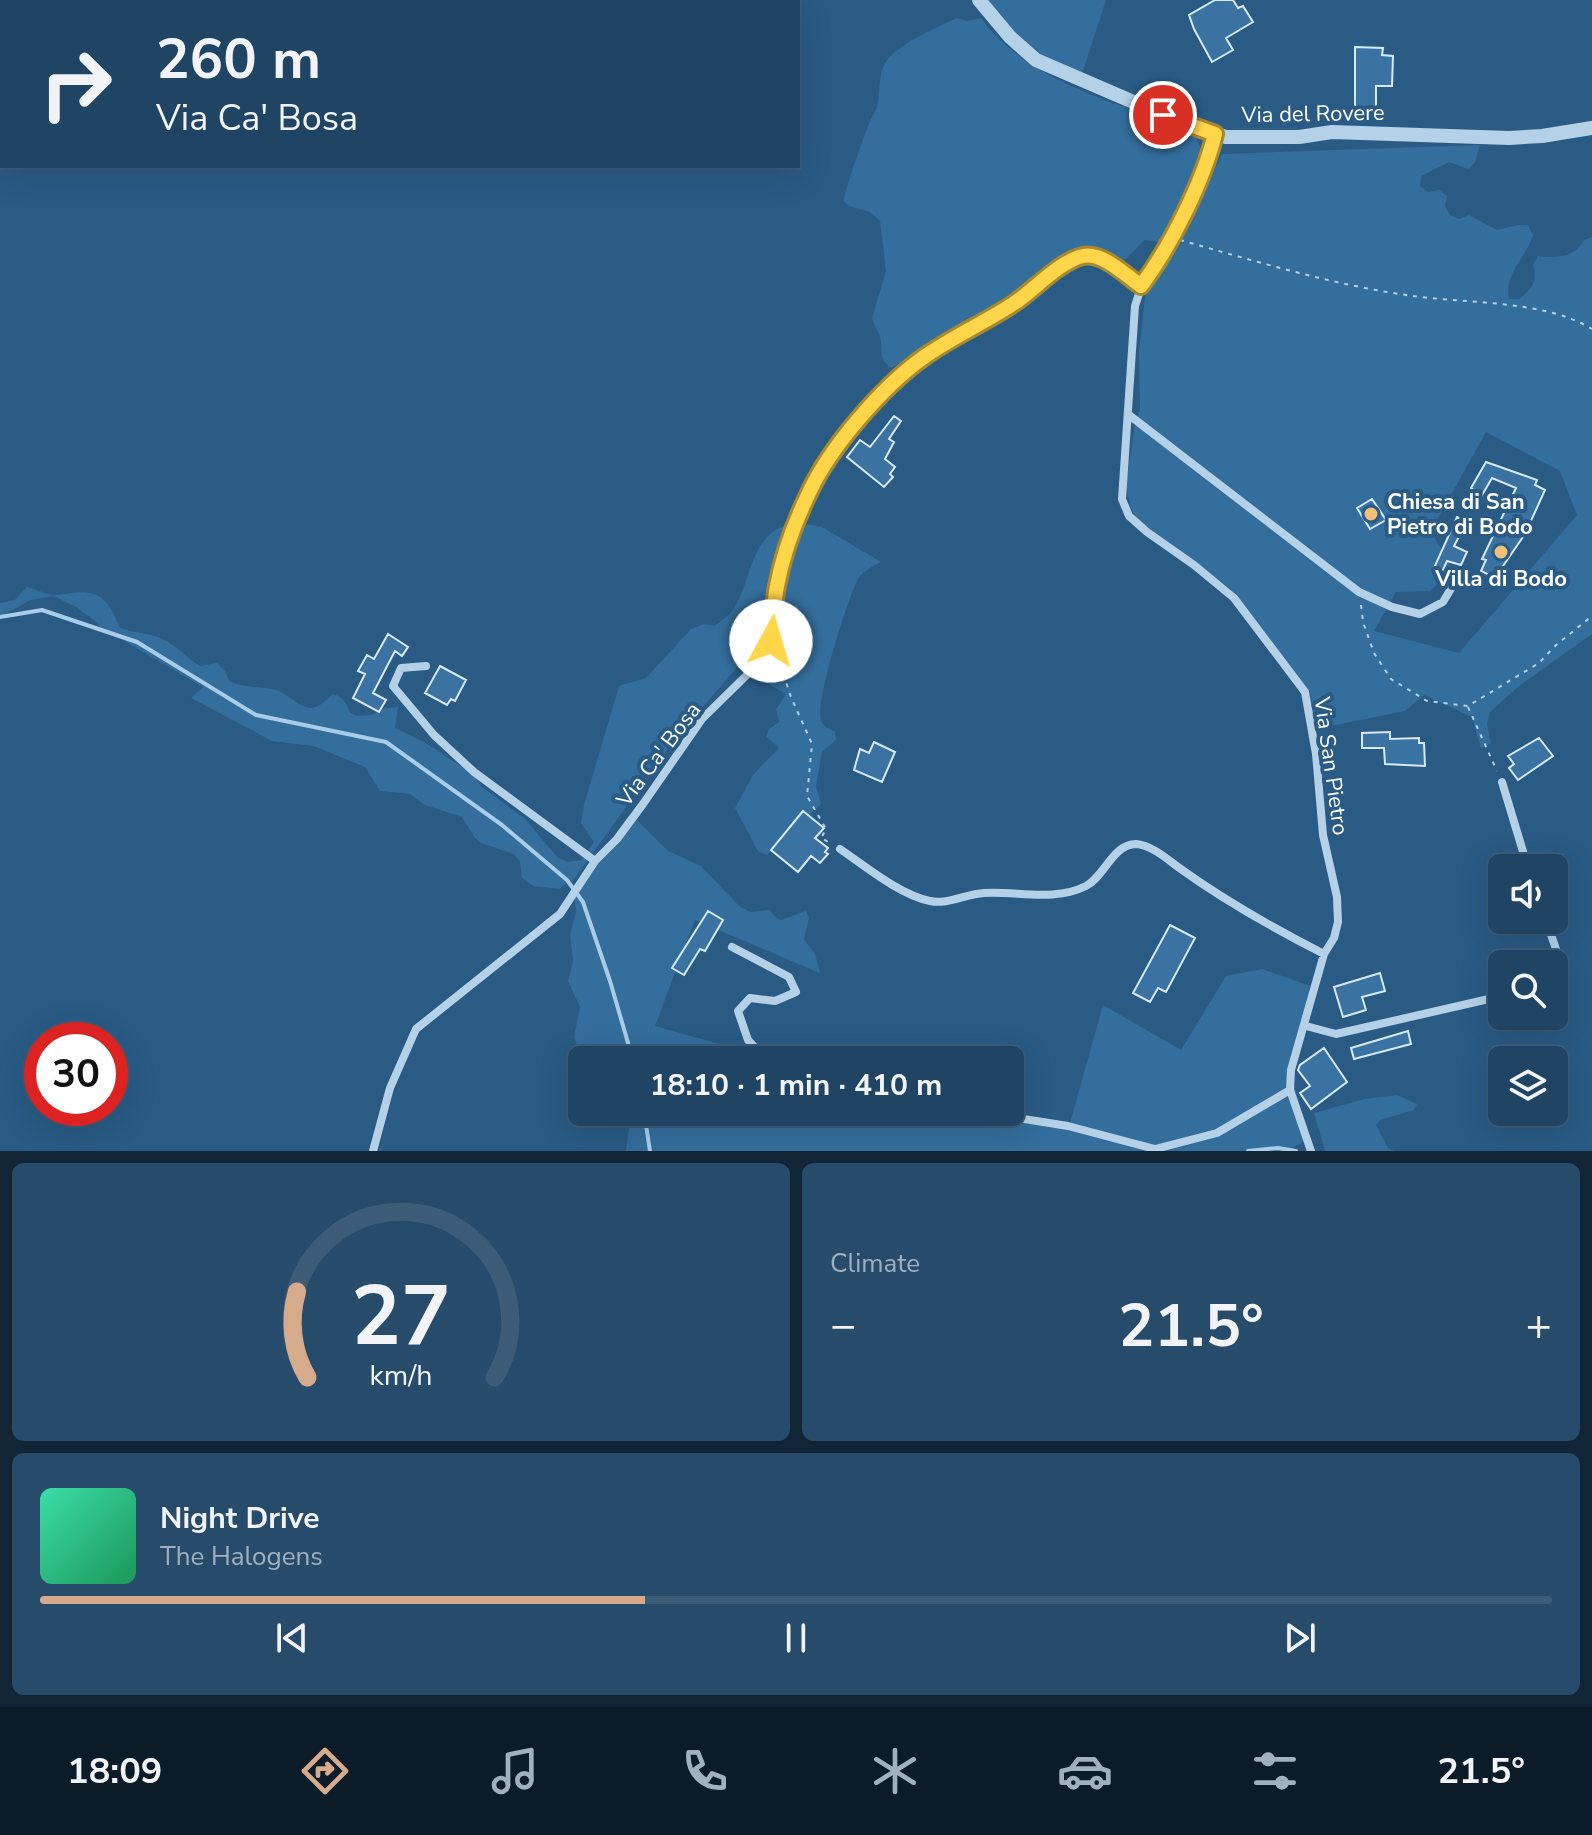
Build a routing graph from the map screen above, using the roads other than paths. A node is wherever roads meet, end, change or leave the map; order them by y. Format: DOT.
graph roads {
  1 [pos="979,0"];
  2 [pos="1592,128"];
  3 [pos="1215,134"];
  4 [pos="1141,286"];
  5 [pos="1129,415"];
  6 [pos="1461,572"];
  7 [pos="426,666"];
  8 [pos="1502,782"];
  9 [pos="840,849"];
  10 [pos="1524,854"];
  11 [pos="595,861"];
  12 [pos="732,947"];
  13 [pos="1324,954"];
  14 [pos="1488,999"];
  15 [pos="1306,1026"];
  16 [pos="753,1046"];
  17 [pos="1290,1090"];
  18 [pos="1024,1119"];
  19 [pos="373,1151"];
  20 [pos="1311,1151"];
  1 -- 3 [label="street, Via del Rovere"];
  2 -- 3 [label="street, Via del Rovere"];
  3 -- 4 [label="street, Via San Pietro"];
  4 -- 5 [label="street, Via San Pietro"];
  4 -- 11 [label="street, Via Ca' Bosa"];
  5 -- 6 [label="street"];
  5 -- 13 [label="street, Via San Pietro"];
  7 -- 11 [label="street"];
  8 -- 10 [label="street"];
  9 -- 13 [label="street"];
  11 -- 19 [label="street, Via Ca' Bosa"];
  12 -- 16 [label="street"];
  13 -- 15 [label="street, Via San Pietro"];
  14 -- 15 [label="street"];
  15 -- 17 [label="street, Via San Pietro"];
  17 -- 18 [label="street"];
  17 -- 20 [label="street"];
}
